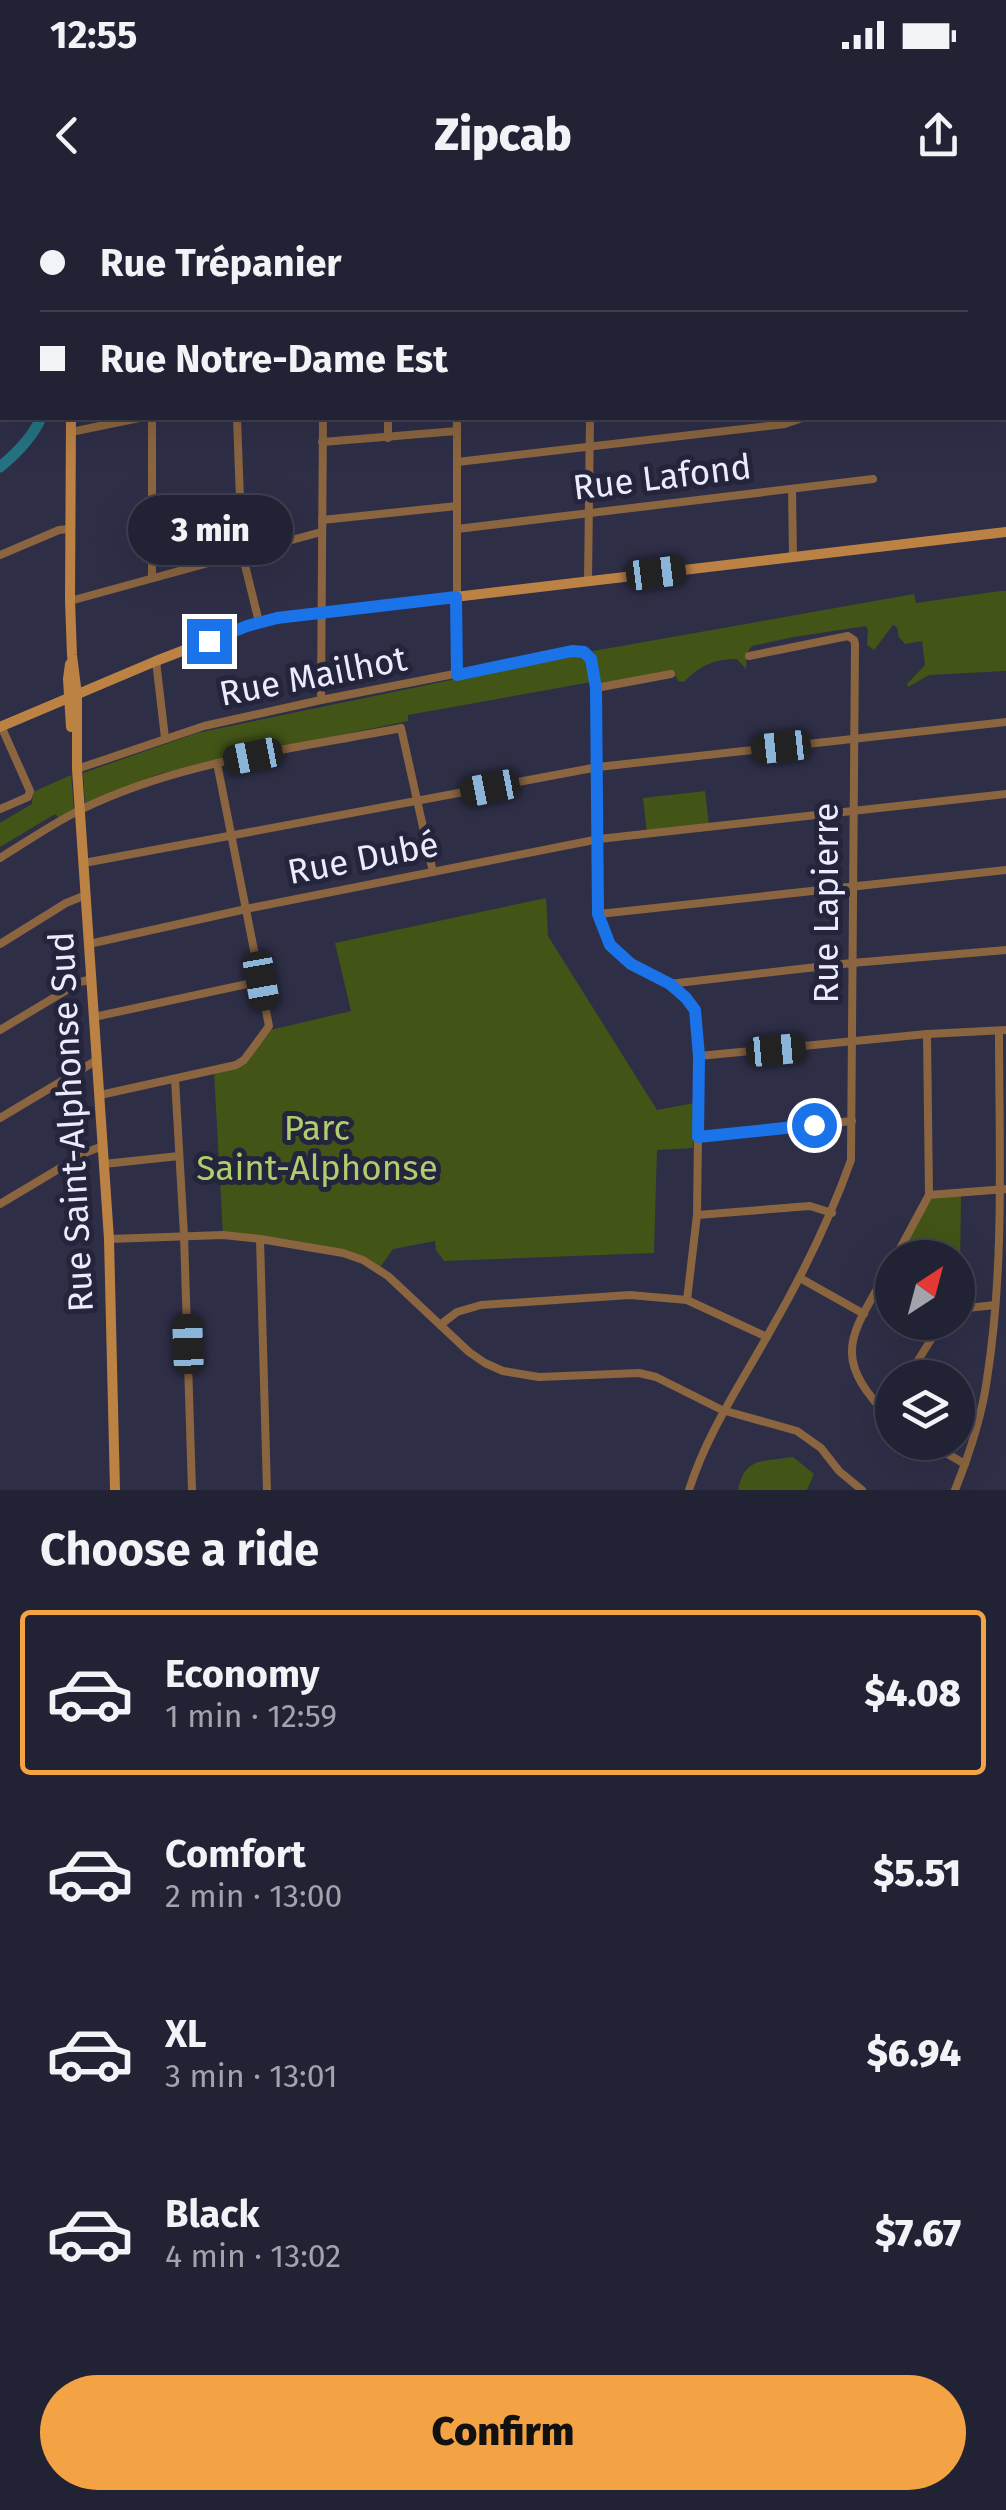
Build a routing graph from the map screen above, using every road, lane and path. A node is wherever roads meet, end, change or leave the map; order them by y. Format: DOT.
graph roads {
  1 [pos="71,420"];
  2 [pos="129,420"];
  3 [pos="152,420"];
  4 [pos="237,420"];
  5 [pos="323,420"];
  6 [pos="388,420"];
  7 [pos="457,420"];
  8 [pos="590,420"];
  9 [pos="796,420"];
  10 [pos="457,431"];
  11 [pos="71,432"];
  12 [pos="388,438"];
  13 [pos="322,442"];
  14 [pos="590,448"];
  15 [pos="457,462"];
  16 [pos="873,479"];
  17 [pos="792,489"];
  18 [pos="457,506"];
  19 [pos="589,514"];
  20 [pos="322,520"];
  21 [pos="69,529"];
  22 [pos="458,529"];
  23 [pos="321,532"];
  24 [pos="1006,532"];
  25 [pos="242,554"];
  26 [pos="0,555"];
  27 [pos="793,557"];
  28 [pos="152,578"];
  29 [pos="588,581"];
  30 [pos="456,597"];
  31 [pos="70,601"];
  32 [pos="321,614"];
  33 [pos="259,622"];
  34 [pos="749,656"];
  35 [pos="156,661"];
  36 [pos="671,674"];
  37 [pos="457,675"];
  38 [pos="596,688"];
  39 [pos="72,696"];
  40 [pos="321,700"];
  41 [pos="1006,722"];
  42 [pos="1,726"];
  43 [pos="164,738"];
  44 [pos="854,739"];
  45 [pos="217,764"];
  46 [pos="598,767"];
  47 [pos="77,770"];
  48 [pos="1006,794"];
  49 [pos="418,802"];
  50 [pos="0,809"];
  51 [pos="80,810"];
  52 [pos="853,811"];
  53 [pos="233,836"];
  54 [pos="599,839"];
  55 [pos="0,858"];
  56 [pos="84,862"];
  57 [pos="1006,870"];
  58 [pos="432,872"];
  59 [pos="852,888"];
  60 [pos="86,896"];
  61 [pos="246,909"];
  62 [pos="598,914"];
  63 [pos="0,944"];
  64 [pos="89,944"];
  65 [pos="1006,950"];
  66 [pos="852,963"];
  67 [pos="92,979"];
  68 [pos="261,981"];
  69 [pos="670,984"];
  70 [pos="94,1017"];
  71 [pos="0,1030"];
  72 [pos="1002,1030"];
  73 [pos="928,1034"];
  74 [pos="853,1042"];
  75 [pos="699,1056"];
  76 [pos="97,1060"];
  77 [pos="174,1079"];
  78 [pos="100,1096"];
  79 [pos="0,1118"];
  80 [pos="852,1120"];
  81 [pos="698,1137"];
  82 [pos="103,1146"];
  83 [pos="179,1156"];
  84 [pos="104,1164"];
  85 [pos="1002,1189"];
  86 [pos="929,1195"];
  87 [pos="0,1204"];
  88 [pos="832,1214"];
  89 [pos="696,1215"];
  90 [pos="184,1236"];
  91 [pos="260,1238"];
  92 [pos="109,1240"];
  93 [pos="905,1240"];
  94 [pos="800,1278"];
  95 [pos="875,1294"];
  96 [pos="687,1300"];
  97 [pos="995,1305"];
  98 [pos="975,1307"];
  99 [pos="864,1314"];
  100 [pos="440,1325"];
  101 [pos="767,1337"];
  102 [pos="875,1400"];
  103 [pos="722,1410"];
  104 [pos="958,1460"];
  105 [pos="965,1464"];
  106 [pos="115,1490"];
  107 [pos="192,1490"];
  108 [pos="268,1490"];
  109 [pos="689,1490"];
  110 [pos="862,1490"];
  111 [pos="956,1490"];
  1 -- 11 [label="street, Rue Saint-Alphonse Sud"];
  2 -- 11 [label="street"];
  3 -- 28 [label="street"];
  4 -- 25 [label="street"];
  5 -- 13 [label="street"];
  6 -- 12 [label="street"];
  7 -- 10 [label="street"];
  8 -- 14 [label="street"];
  9 -- 14 [label="street"];
  10 -- 12 [label="street"];
  10 -- 15 [label="street"];
  11 -- 21 [label="street, Rue Saint-Alphonse Sud"];
  12 -- 13 [label="street"];
  13 -- 20 [label="street"];
  14 -- 15 [label="street"];
  14 -- 19 [label="street"];
  15 -- 18 [label="street"];
  16 -- 17 [label="street, Rue Lafond"];
  17 -- 19 [label="street, Rue Lafond"];
  17 -- 27 [label="street"];
  18 -- 20 [label="street"];
  18 -- 22 [label="street"];
  19 -- 22 [label="street, Rue Lafond"];
  19 -- 29 [label="street"];
  20 -- 23 [label="street"];
  21 -- 26 [label="street"];
  21 -- 31 [label="street, Rue Saint-Alphonse Sud"];
  22 -- 30 [label="street"];
  23 -- 25 [label="street"];
  23 -- 32 [label="street"];
  24 -- 27 [label="street"];
  25 -- 28 [label="street"];
  25 -- 33 [label="street"];
  27 -- 29 [label="street"];
  28 -- 31 [label="street"];
  29 -- 30 [label="street"];
  30 -- 32 [label="street"];
  30 -- 37 [label="street"];
  31 -- 39 [label="street, Rue Saint-Alphonse Sud"];
  32 -- 33 [label="street"];
  32 -- 40 [label="street"];
  33 -- 35 [label="street"];
  34 -- 44 [label="street, Rue Lapierre"];
  35 -- 39 [label="street"];
  35 -- 43 [label="street"];
  36 -- 38 [label="street"];
  37 -- 38 [label="street, Rue Mailhot"];
  37 -- 40 [label="street, Rue Mailhot"];
  38 -- 46 [label="street"];
  39 -- 42 [label="street"];
  39 -- 47 [label="street, Rue Saint-Alphonse Sud"];
  40 -- 43 [label="street, Rue Mailhot"];
  41 -- 44 [label="street"];
  42 -- 50 [label="street"];
  43 -- 47 [label="street, Rue Mailhot"];
  44 -- 46 [label="street"];
  44 -- 52 [label="street, Rue Lapierre"];
  45 -- 49 [label="street"];
  45 -- 51 [label="street"];
  45 -- 53 [label="street"];
  46 -- 49 [label="street"];
  46 -- 54 [label="street"];
  47 -- 51 [label="street, Rue Saint-Alphonse Sud"];
  48 -- 52 [label="street, Rue Dubé"];
  49 -- 53 [label="street"];
  49 -- 58 [label="street"];
  51 -- 55 [label="street"];
  51 -- 56 [label="street, Rue Saint-Alphonse Sud"];
  52 -- 54 [label="street, Rue Dubé"];
  52 -- 59 [label="street, Rue Lapierre"];
  53 -- 56 [label="street"];
  53 -- 61 [label="street"];
  54 -- 58 [label="street, Rue Dubé"];
  54 -- 62 [label="street"];
  56 -- 60 [label="street, Rue Saint-Alphonse Sud"];
  57 -- 59 [label="street"];
  58 -- 61 [label="street, Rue Dubé"];
  59 -- 62 [label="street"];
  59 -- 66 [label="street, Rue Lapierre"];
  60 -- 63 [label="street"];
  60 -- 64 [label="street, Rue Saint-Alphonse Sud"];
  61 -- 64 [label="street, Rue Dubé"];
  61 -- 68 [label="street"];
  62 -- 69 [label="street"];
  64 -- 67 [label="street, Rue Saint-Alphonse Sud"];
  65 -- 66 [label="street"];
  66 -- 69 [label="street"];
  66 -- 74 [label="street, Rue Lapierre"];
  67 -- 70 [label="street, Rue Saint-Alphonse Sud"];
  67 -- 71 [label="street"];
  68 -- 70 [label="street"];
  68 -- 77 [label="street"];
  69 -- 75 [label="street"];
  70 -- 76 [label="street, Rue Saint-Alphonse Sud"];
  72 -- 73 [label="street"];
  72 -- 85 [label="street"];
  73 -- 74 [label="street"];
  73 -- 86 [label="street"];
  74 -- 75 [label="street"];
  74 -- 80 [label="street, Rue Lapierre"];
  75 -- 81 [label="street"];
  76 -- 78 [label="street, Rue Saint-Alphonse Sud"];
  76 -- 79 [label="street"];
  77 -- 78 [label="street"];
  77 -- 83 [label="street"];
  78 -- 82 [label="street, Rue Saint-Alphonse Sud"];
  80 -- 81 [label="street"];
  80 -- 88 [label="street, Rue Lapierre"];
  81 -- 89 [label="street"];
  82 -- 84 [label="street, Rue Saint-Alphonse Sud"];
  82 -- 87 [label="street"];
  83 -- 84 [label="street"];
  83 -- 90 [label="street"];
  84 -- 92 [label="street, Rue Saint-Alphonse Sud"];
  85 -- 86 [label="street"];
  85 -- 97 [label="street"];
  86 -- 93 [label="street"];
  88 -- 89 [label="street"];
  88 -- 94 [label="street, Rue Lapierre"];
  89 -- 96 [label="street"];
  90 -- 91 [label="street"];
  90 -- 92 [label="street"];
  90 -- 107 [label="street"];
  91 -- 100 [label="street"];
  91 -- 108 [label="street"];
  92 -- 106 [label="street, Rue Saint-Alphonse Sud"];
  94 -- 99 [label="street"];
  94 -- 101 [label="street, Rue Lapierre"];
  95 -- 99 [label="street"];
  96 -- 100 [label="street"];
  96 -- 101 [label="street"];
  97 -- 98 [label="street"];
  97 -- 105 [label="street"];
  99 -- 102 [label="street"];
  100 -- 103 [label="street"];
  101 -- 103 [label="street, Rue Lapierre"];
  103 -- 109 [label="street, Rue Lapierre"];
  103 -- 110 [label="street"];
  104 -- 105 [label="street"];
  105 -- 111 [label="street"];
}
